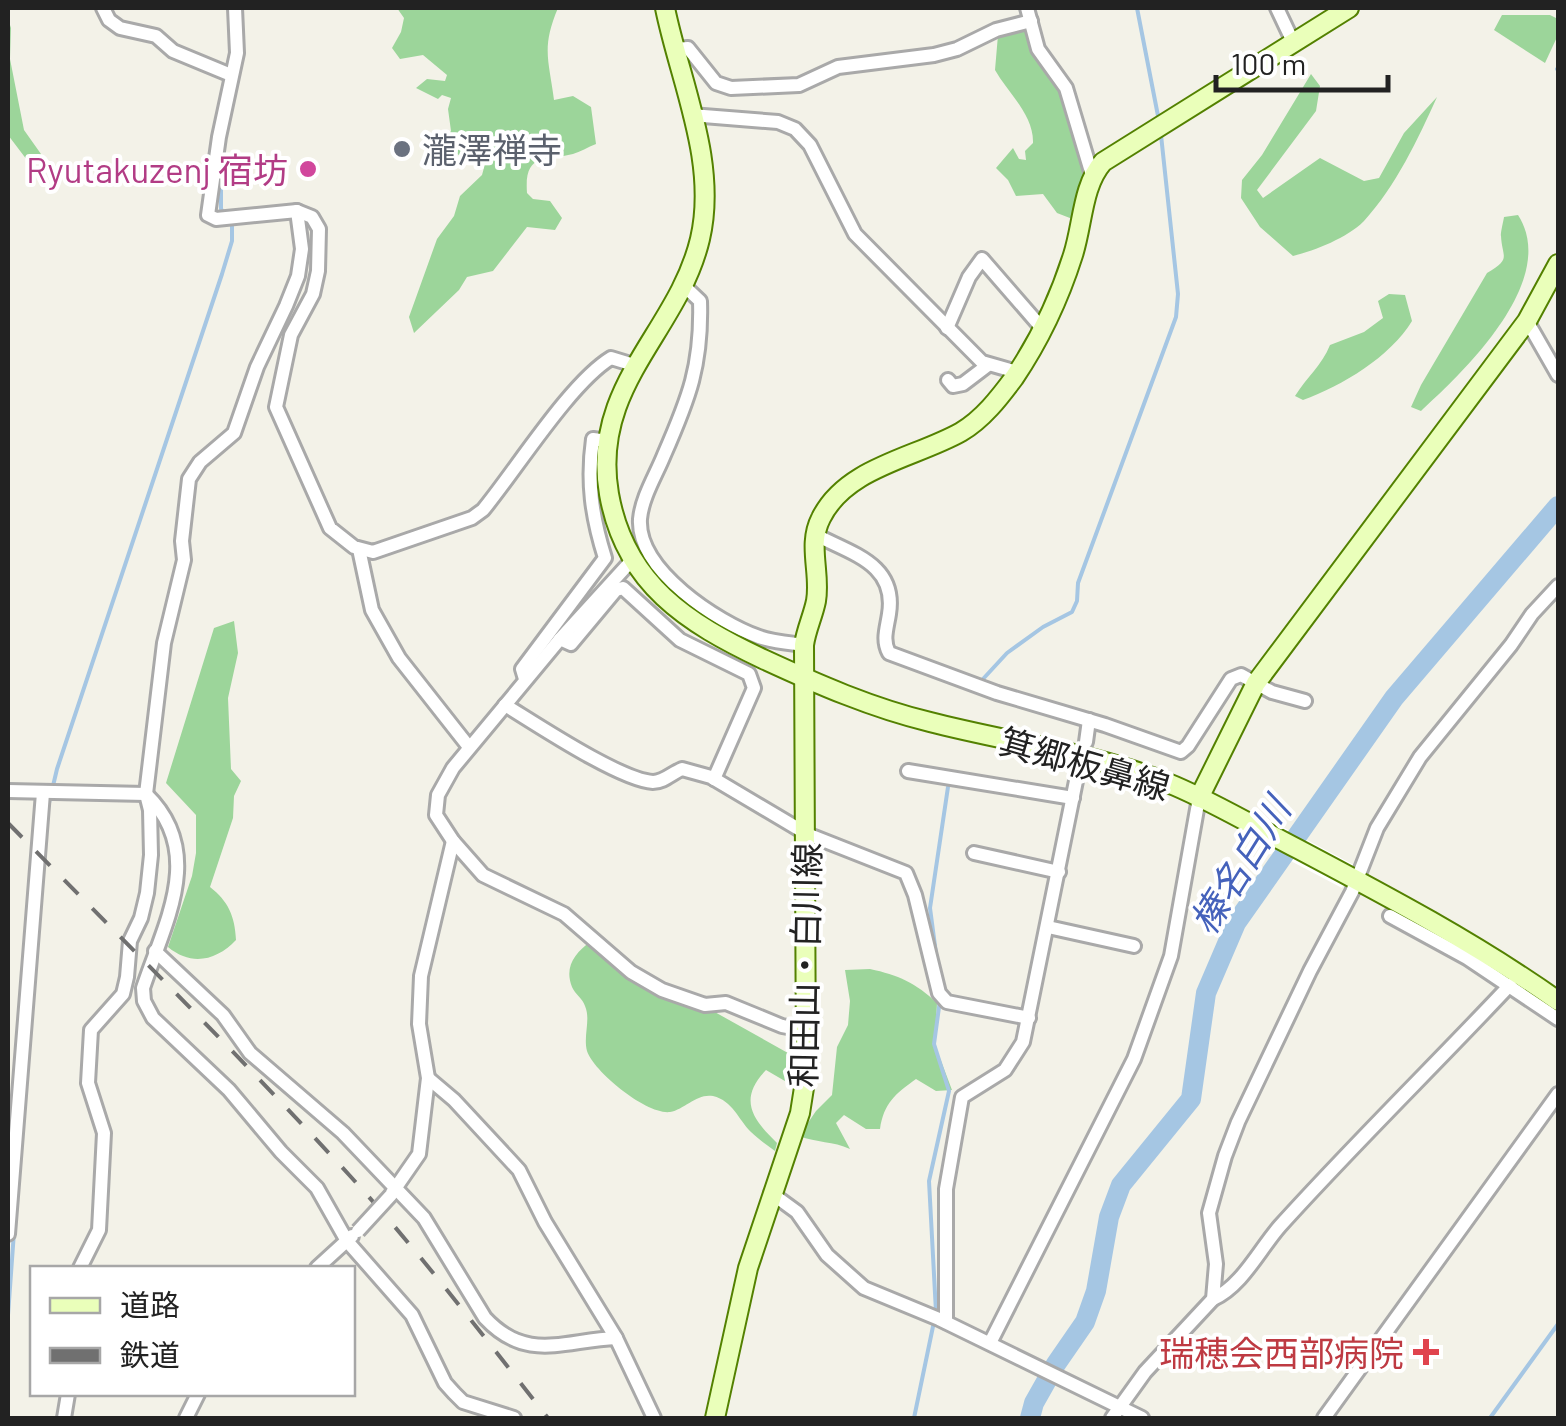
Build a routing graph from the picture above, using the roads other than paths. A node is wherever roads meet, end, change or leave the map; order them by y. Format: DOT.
graph roads {
  1 [pos="103,8"];
  2 [pos="236,8"];
  3 [pos="665,8"];
  4 [pos="1276,8"];
  5 [pos="1349,8"];
  6 [pos="1029,14"];
  7 [pos="1294,44"];
  8 [pos="675,49"];
  9 [pos="231,76"];
  10 [pos="691,115"];
  11 [pos="1092,175"];
  12 [pos="297,212"];
  13 [pos="1558,264"];
  14 [pos="682,284"];
  15 [pos="1527,321"];
  16 [pos="1041,327"];
  17 [pos="947,328"];
  18 [pos="634,365"];
  19 [pos="988,365"];
  20 [pos="1018,372"];
  21 [pos="1558,375"];
  22 [pos="948,380"];
  23 [pos="608,441"];
  24 [pos="816,535"];
  25 [pos="358,549"];
  26 [pos="633,559"];
  27 [pos="1558,586"];
  28 [pos="560,639"];
  29 [pos="804,645"];
  30 [pos="526,679"];
  31 [pos="806,679"];
  32 [pos="1256,683"];
  33 [pos="1304,701"];
  34 [pos="505,705"];
  35 [pos="1089,720"];
  36 [pos="1086,742"];
  37 [pos="469,747"];
  38 [pos="908,771"];
  39 [pos="1077,776"];
  40 [pos="714,779"];
  41 [pos="8,791"];
  42 [pos="42,793"];
  43 [pos="146,794"];
  44 [pos="1073,798"];
  45 [pos="1199,798"];
  46 [pos="807,834"];
  47 [pos="453,841"];
  48 [pos="974,852"];
  49 [pos="1059,872"];
  50 [pos="1353,878"];
  51 [pos="1390,916"];
  52 [pos="1048,927"];
  53 [pos="1134,946"];
  54 [pos="155,951"];
  55 [pos="1510,986"];
  56 [pos="1558,1001"];
  57 [pos="1028,1018"];
  58 [pos="1558,1020"];
  59 [pos="804,1030"];
  60 [pos="428,1078"];
  61 [pos="1558,1094"];
  62 [pos="394,1191"];
  63 [pos="771,1193"];
  64 [pos="8,1234"];
  65 [pos="352,1236"];
  66 [pos="81,1266"];
  67 [pos="319,1266"];
  68 [pos="1212,1300"];
  69 [pos="938,1319"];
  70 [pos="616,1338"];
  71 [pos="994,1346"];
  72 [pos="1115,1411"];
  73 [pos="514,1418"];
  74 [pos="654,1418"];
  75 [pos="715,1418"];
  76 [pos="1142,1418"];
  77 [pos="1324,1418"];
  1 -- 9 [label="street"];
  2 -- 9 [label="street"];
  3 -- 8 [label="main road, 箕郷板鼻線"];
  4 -- 7 [label="street"];
  5 -- 7 [label="main road"];
  6 -- 8 [label="street"];
  6 -- 11 [label="street"];
  7 -- 11 [label="main road"];
  8 -- 10 [label="main road, 箕郷板鼻線"];
  9 -- 12 [label="street"];
  10 -- 14 [label="main road, 箕郷板鼻線"];
  10 -- 17 [label="street"];
  11 -- 16 [label="main road"];
  12 -- 25 [label="street"];
  12 -- 43 [label="street"];
  13 -- 15 [label="main road"];
  14 -- 18 [label="main road, 箕郷板鼻線"];
  14 -- 29 [label="street"];
  15 -- 21 [label="street"];
  15 -- 32 [label="main road"];
  16 -- 17 [label="street"];
  16 -- 20 [label="main road"];
  17 -- 19 [label="street"];
  18 -- 23 [label="main road, 箕郷板鼻線"];
  18 -- 25 [label="street"];
  19 -- 20 [label="street"];
  19 -- 22 [label="street"];
  20 -- 24 [label="main road"];
  23 -- 26 [label="main road, 箕郷板鼻線"];
  23 -- 30 [label="street"];
  24 -- 29 [label="main road"];
  24 -- 35 [label="street"];
  25 -- 37 [label="street"];
  26 -- 28 [label="street"];
  26 -- 31 [label="main road, 箕郷板鼻線"];
  27 -- 50 [label="street"];
  28 -- 30 [label="street"];
  28 -- 40 [label="street"];
  29 -- 31 [label="main road"];
  30 -- 34 [label="street"];
  31 -- 45 [label="main road, 箕郷板鼻線"];
  31 -- 46 [label="main road, 和田山・白川線"];
  32 -- 33 [label="street"];
  32 -- 35 [label="street"];
  32 -- 45 [label="main road"];
  34 -- 37 [label="street"];
  34 -- 40 [label="street"];
  35 -- 36 [label="street"];
  37 -- 47 [label="street"];
  38 -- 44 [label="street"];
  39 -- 44 [label="street"];
  40 -- 46 [label="street"];
  41 -- 42 [label="street"];
  42 -- 43 [label="street"];
  42 -- 64 [label="street"];
  43 -- 54 [label="street"];
  43 -- 66 [label="street"];
  44 -- 49 [label="street"];
  45 -- 50 [label="main road, 箕郷板鼻線"];
  45 -- 71 [label="street"];
  46 -- 57 [label="street"];
  46 -- 59 [label="main road, 和田山・白川線"];
  47 -- 59 [label="street"];
  47 -- 60 [label="street"];
  48 -- 49 [label="street"];
  49 -- 52 [label="street"];
  50 -- 56 [label="main road, 箕郷板鼻線"];
  50 -- 68 [label="street"];
  51 -- 55 [label="street"];
  52 -- 53 [label="street"];
  52 -- 57 [label="street"];
  54 -- 62 [label="street"];
  54 -- 65 [label="street"];
  55 -- 58 [label="street"];
  55 -- 68 [label="street"];
  57 -- 69 [label="street"];
  59 -- 63 [label="main road, 和田山・白川線"];
  60 -- 62 [label="street"];
  60 -- 70 [label="street"];
  61 -- 77 [label="street"];
  62 -- 65 [label="street, bridge"];
  62 -- 70 [label="street"];
  63 -- 69 [label="street"];
  63 -- 75 [label="main road, 和田山・白川線"];
  65 -- 67 [label="street"];
  65 -- 73 [label="street"];
  68 -- 72 [label="street"];
  69 -- 71 [label="street"];
  70 -- 74 [label="street"];
  71 -- 72 [label="street"];
  72 -- 76 [label="street"];
}
